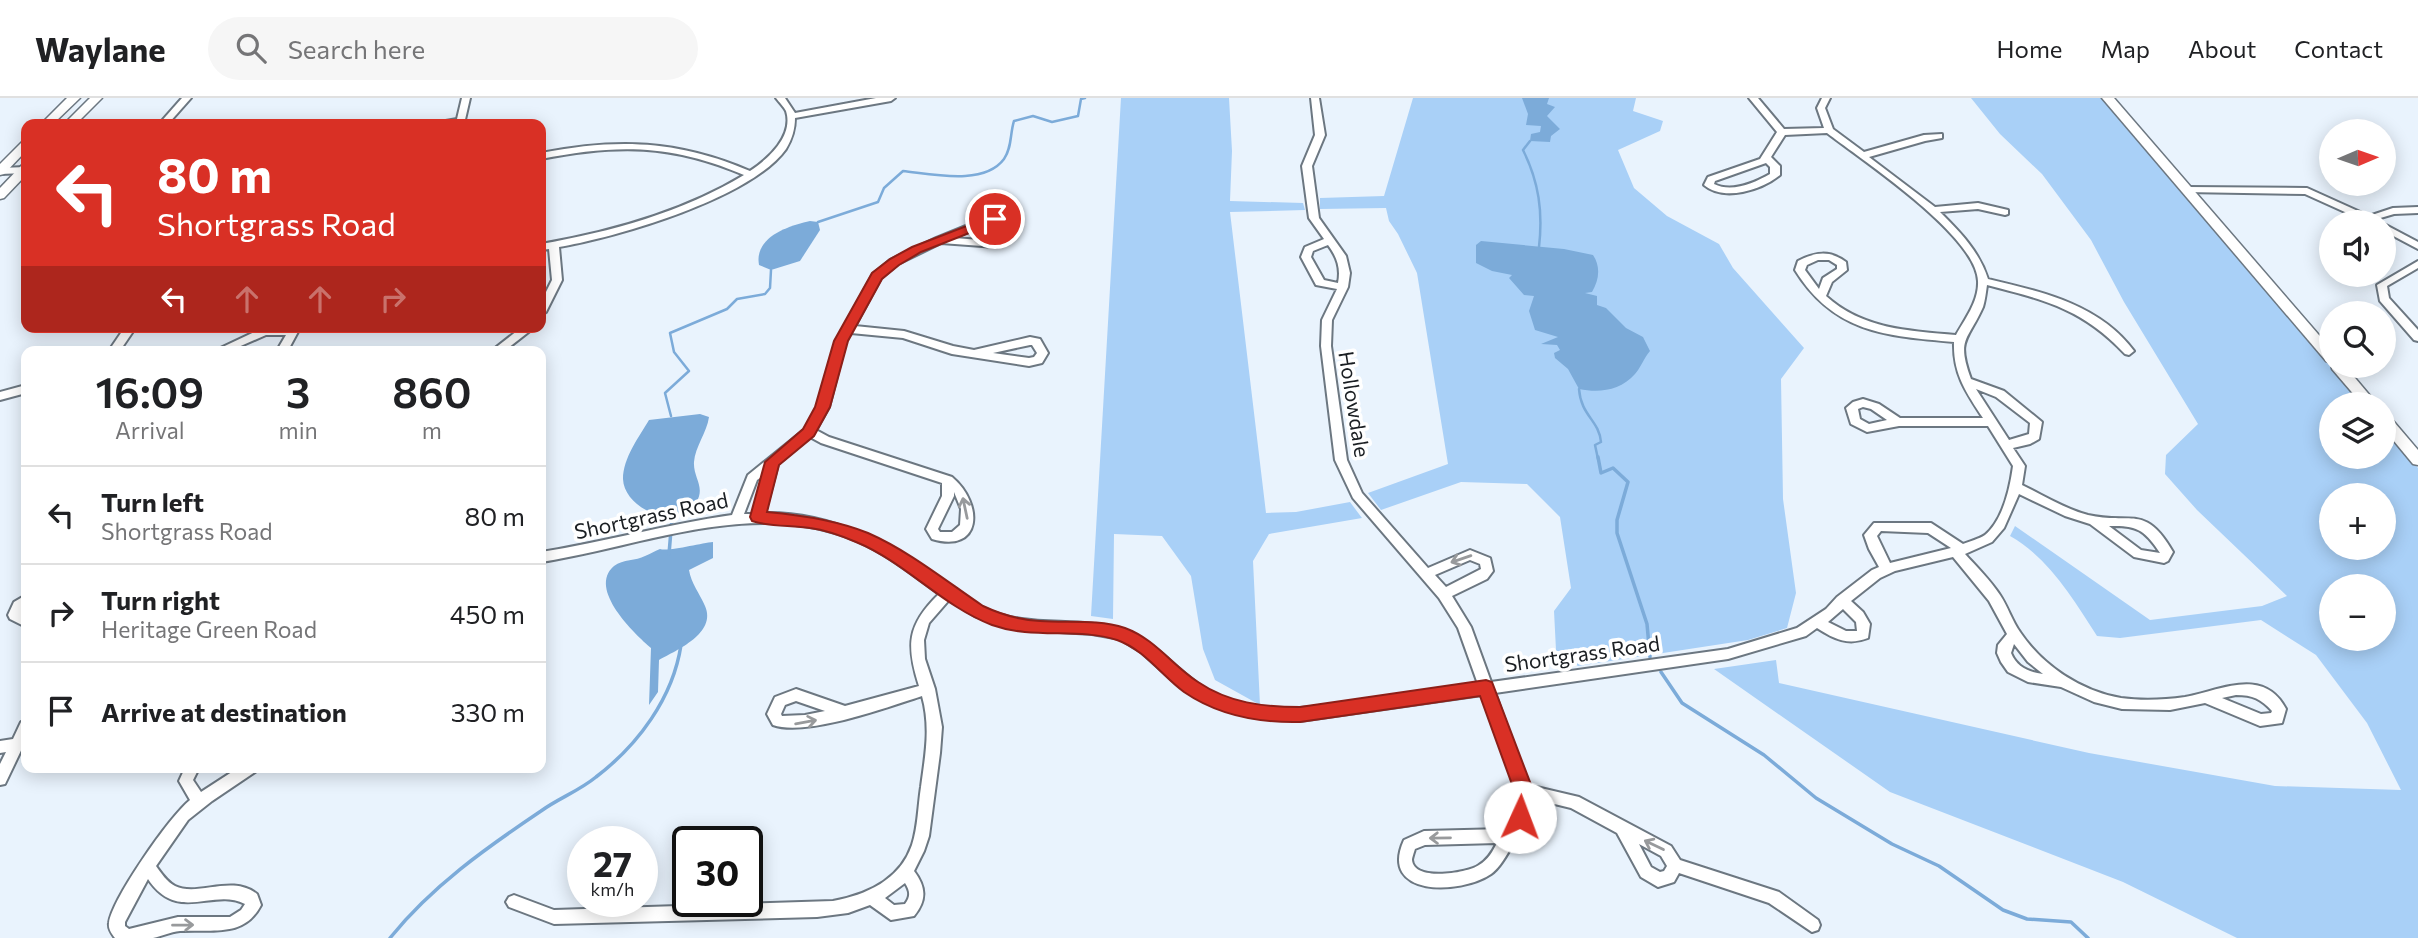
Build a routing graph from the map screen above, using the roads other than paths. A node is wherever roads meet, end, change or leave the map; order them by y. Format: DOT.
graph roads {
  1 [pos="74,98"];
  2 [pos="96,98"];
  3 [pos="187,98"];
  4 [pos="466,98"];
  5 [pos="780,98"];
  6 [pos="891,98"];
  7 [pos="1315,98"];
  8 [pos="1754,98"];
  9 [pos="1826,98"];
  10 [pos="2108,98"];
  11 [pos="1762,102"];
  12 [pos="791,116"];
  13 [pos="52,119"];
  14 [pos="75,119"];
  15 [pos="168,119"];
  16 [pos="461,119"];
  17 [pos="1829,130"];
  18 [pos="1782,132"];
  19 [pos="1939,136"];
  20 [pos="21,150"];
  21 [pos="546,155"];
  22 [pos="1865,155"];
  23 [pos="1766,158"];
  24 [pos="21,169"];
  25 [pos="0,171"];
  26 [pos="21,173"];
  27 [pos="750,174"];
  28 [pos="2187,190"];
  29 [pos="0,195"];
  30 [pos="1933,210"];
  31 [pos="2348,210"];
  32 [pos="2418,210"];
  33 [pos="2396,211"];
  34 [pos="2005,212"];
  35 [pos="2396,234"];
  36 [pos="940,240"];
  37 [pos="1330,240"];
  38 [pos="554,245"];
  39 [pos="546,246"];
  40 [pos="2418,246"];
  41 [pos="2418,264"];
  42 [pos="1983,281"];
  43 [pos="1343,287"];
  44 [pos="1822,294"];
  45 [pos="546,302"];
  46 [pos="848,329"];
  47 [pos="257,333"];
  48 [pos="522,333"];
  49 [pos="2418,337"];
  50 [pos="1959,339"];
  51 [pos="2319,344"];
  52 [pos="230,346"];
  53 [pos="503,346"];
  54 [pos="2129,351"];
  55 [pos="975,353"];
  56 [pos="2347,378"];
  57 [pos="1967,382"];
  58 [pos="21,390"];
  59 [pos="2360,392"];
  60 [pos="0,396"];
  61 [pos="1897,422"];
  62 [pos="1992,422"];
  63 [pos="809,432"];
  64 [pos="2396,433"];
  65 [pos="2007,445"];
  66 [pos="2418,460"];
  67 [pos="772,462"];
  68 [pos="947,480"];
  69 [pos="2016,488"];
  70 [pos="737,517"];
  71 [pos="758,517"];
  72 [pos="2093,520"];
  73 [pos="1960,551"];
  74 [pos="546,556"];
  75 [pos="1887,569"];
  76 [pos="1426,574"];
  77 [pos="949,592"];
  78 [pos="1444,594"];
  79 [pos="1842,601"];
  80 [pos="21,604"];
  81 [pos="21,619"];
  82 [pos="1819,622"];
  83 [pos="2015,635"];
  84 [pos="2064,681"];
  85 [pos="1486,687"];
  86 [pos="928,689"];
  87 [pos="2207,698"];
  88 [pos="841,711"];
  89 [pos="21,736"];
  90 [pos="17,744"];
  91 [pos="0,747"];
  92 [pos="190,773"];
  93 [pos="236,773"];
  94 [pos="0,779"];
  95 [pos="1523,790"];
  96 [pos="199,802"];
  97 [pos="1625,831"];
  98 [pos="1508,836"];
  99 [pos="1675,866"];
  100 [pos="148,867"];
  101 [pos="904,871"];
  102 [pos="873,898"];
  103 [pos="514,902"];
  104 [pos="1812,925"];
  1 -- 13 [label="street"];
  2 -- 14 [label="street"];
  3 -- 15 [label="street"];
  4 -- 16 [label="street"];
  5 -- 12 [label="street"];
  6 -- 12 [label="street"];
  7 -- 37 [label="street"];
  8 -- 11 [label="street"];
  9 -- 17 [label="street"];
  10 -- 28 [label="street"];
  11 -- 18 [label="street"];
  12 -- 27 [label="street"];
  17 -- 18 [label="street"];
  17 -- 22 [label="street"];
  18 -- 23 [label="street"];
  19 -- 22 [label="street"];
  20 -- 25 [label="street"];
  21 -- 27 [label="street"];
  22 -- 30 [label="street"];
  23 -- 23 [label="street"];
  24 -- 25 [label="street"];
  26 -- 29 [label="street"];
  27 -- 38 [label="street"];
  28 -- 31 [label="street"];
  28 -- 51 [label="street"];
  30 -- 34 [label="street"];
  30 -- 42 [label="street"];
  32 -- 33 [label="street"];
  35 -- 40 [label="street"];
  36 -- 36 [label="street"];
  36 -- 46 [label="street"];
  37 -- 43 [label="street"];
  37 -- 43 [label="street"];
  38 -- 39 [label="street"];
  38 -- 45 [label="street"];
  41 -- 49 [label="street"];
  42 -- 50 [label="street"];
  42 -- 54 [label="street"];
  43 -- 76 [label="street, Hollowdale"];
  44 -- 50 [label="street"];
  46 -- 55 [label="street"];
  46 -- 63 [label="street"];
  47 -- 52 [label="street"];
  48 -- 53 [label="street"];
  50 -- 57 [label="street, Shortgrass Road"];
  55 -- 55 [label="street"];
  56 -- 59 [label="street"];
  57 -- 62 [label="street, Shortgrass Road"];
  57 -- 65 [label="street"];
  58 -- 60 [label="street"];
  61 -- 62 [label="street"];
  62 -- 65 [label="street, Shortgrass Road"];
  63 -- 67 [label="street"];
  63 -- 68 [label="street"];
  64 -- 66 [label="street"];
  65 -- 69 [label="street, Shortgrass Road"];
  67 -- 70 [label="street"];
  67 -- 71 [label="street"];
  69 -- 72 [label="street"];
  69 -- 73 [label="street, Shortgrass Road"];
  70 -- 71 [label="street, Shortgrass Road"];
  70 -- 74 [label="street, Shortgrass Road"];
  71 -- 77 [label="street, Shortgrass Road"];
  72 -- 72 [label="street"];
  73 -- 75 [label="street, Shortgrass Road"];
  73 -- 75 [label="street"];
  73 -- 83 [label="street"];
  75 -- 79 [label="street, Shortgrass Road"];
  76 -- 78 [label="street, Hollowdale"];
  78 -- 76 [label="street, one-way"];
  77 -- 85 [label="street, Shortgrass Road"];
  77 -- 86 [label="street"];
  78 -- 85 [label="street, Hollowdale"];
  79 -- 82 [label="street, Shortgrass Road"];
  79 -- 82 [label="street"];
  80 -- 81 [label="street"];
  82 -- 85 [label="street, Shortgrass Road"];
  83 -- 84 [label="street"];
  83 -- 84 [label="street"];
  84 -- 87 [label="street"];
  85 -- 95 [label="street, Hollowdale"];
  86 -- 88 [label="street"];
  86 -- 101 [label="street"];
  89 -- 90 [label="street"];
  90 -- 91 [label="street"];
  90 -- 94 [label="street"];
  92 -- 96 [label="street"];
  93 -- 96 [label="street"];
  95 -- 97 [label="street"];
  95 -- 98 [label="street"];
  96 -- 100 [label="street"];
  99 -- 97 [label="street, one-way"];
  97 -- 99 [label="street"];
  98 -- 98 [label="street, one-way"];
  99 -- 104 [label="street"];
  100 -- 100 [label="street, one-way"];
  101 -- 102 [label="street"];
  101 -- 102 [label="street"];
  102 -- 103 [label="street"];
}
